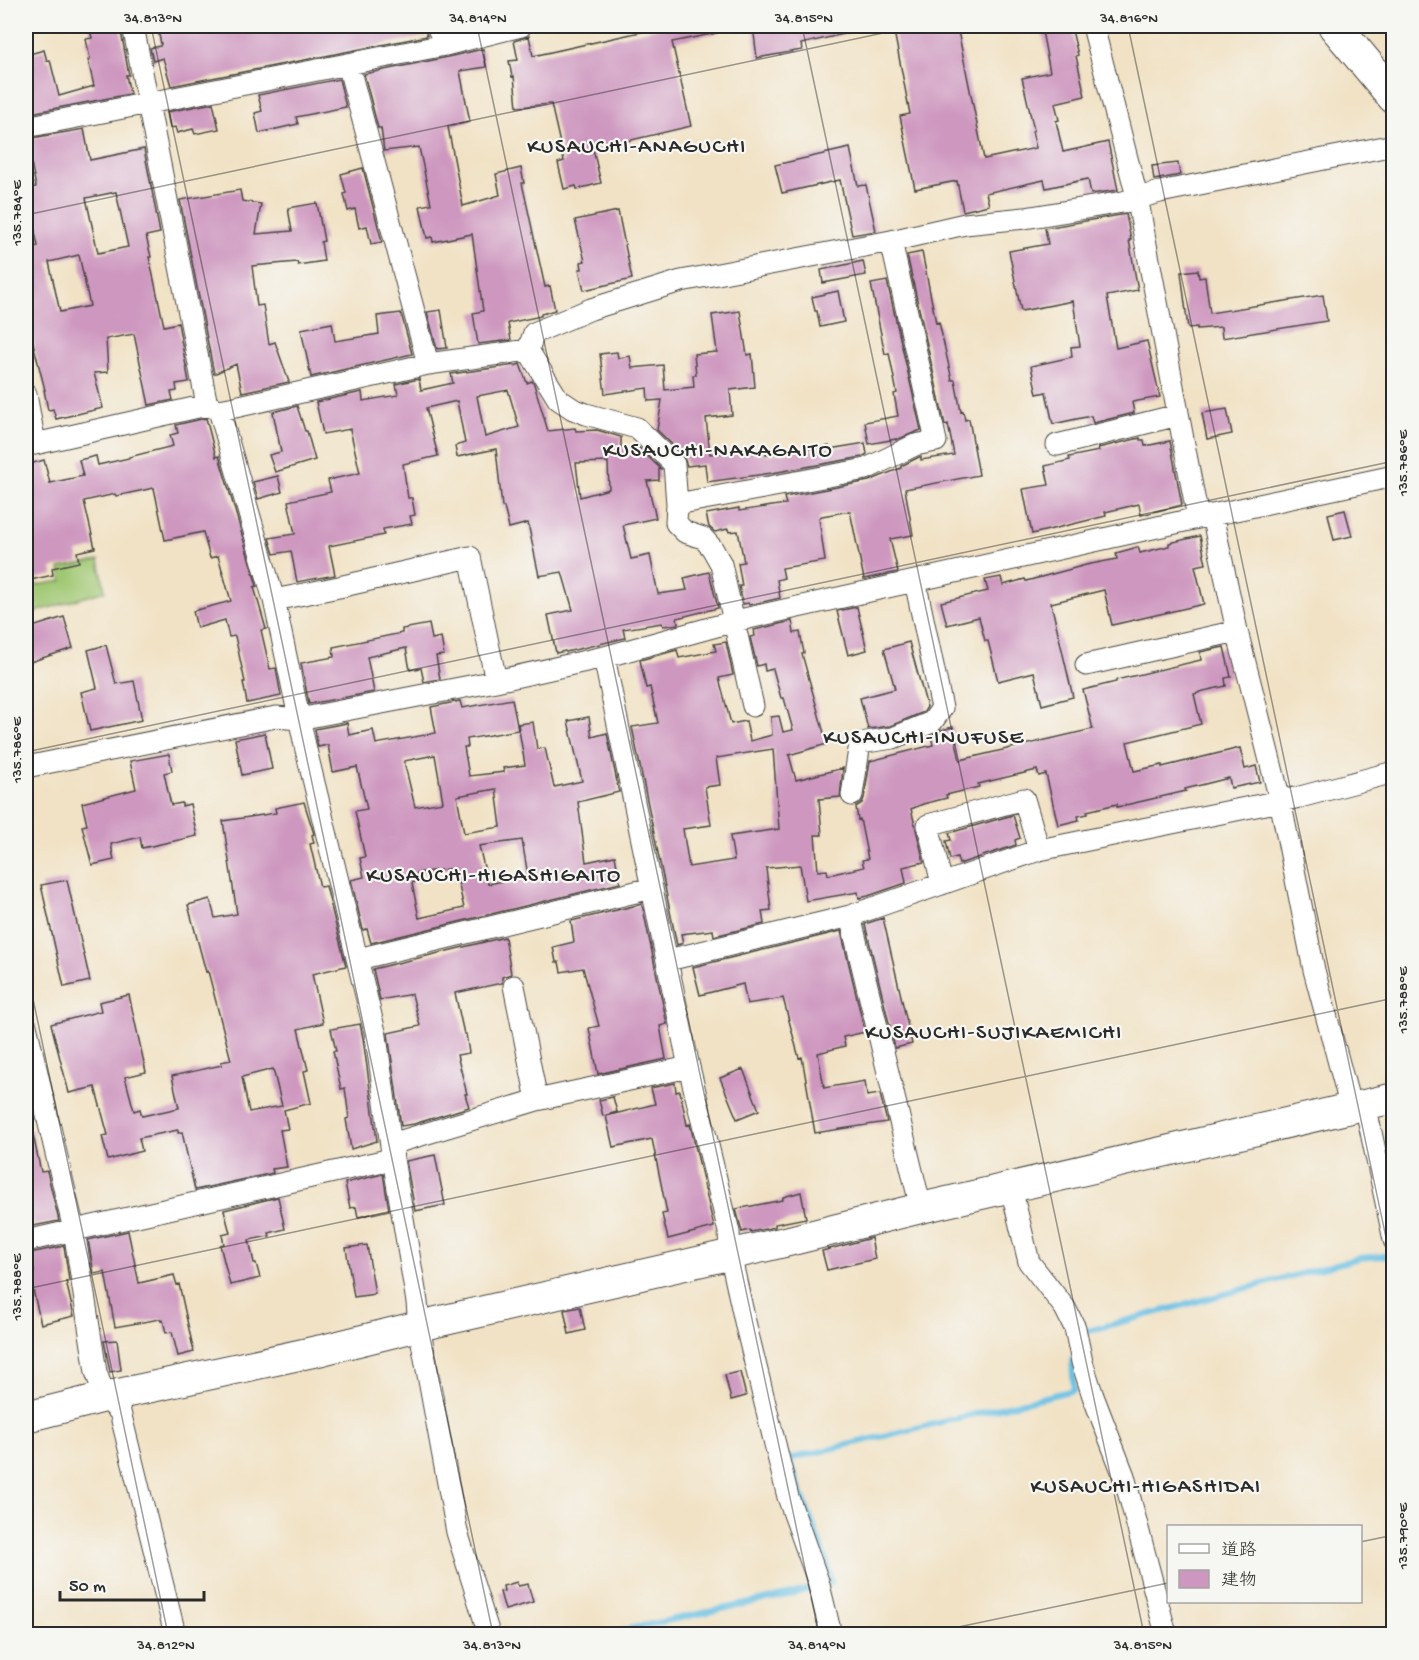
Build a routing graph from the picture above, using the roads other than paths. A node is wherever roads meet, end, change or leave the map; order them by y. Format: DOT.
graph roads {
  1 [pos="133,26"];
  2 [pos="437,26"];
  3 [pos="521,26"];
  4 [pos="1092,26"];
  5 [pos="1335,26"];
  6 [pos="445,45"];
  7 [pos="348,64"];
  8 [pos="1394,97"];
  9 [pos="149,102"];
  10 [pos="26,127"];
  11 [pos="1394,145"];
  12 [pos="1137,197"];
  13 [pos="891,241"];
  14 [pos="528,350"];
  15 [pos="428,364"];
  16 [pos="26,394"];
  17 [pos="213,407"];
  18 [pos="1178,415"];
  19 [pos="30,444"];
  20 [pos="1057,445"];
  21 [pos="1394,476"];
  22 [pos="677,504"];
  23 [pos="1205,516"];
  24 [pos="915,581"];
  25 [pos="274,600"];
  26 [pos="735,621"];
  27 [pos="1237,631"];
  28 [pos="604,657"];
  29 [pos="1086,665"];
  30 [pos="496,681"];
  31 [pos="753,706"];
  32 [pos="299,719"];
  33 [pos="26,767"];
  34 [pos="1394,772"];
  35 [pos="852,795"];
  36 [pos="1280,800"];
  37 [pos="1039,850"];
  38 [pos="942,884"];
  39 [pos="652,888"];
  40 [pos="850,916"];
  41 [pos="357,959"];
  42 [pos="668,960"];
  43 [pos="514,986"];
  44 [pos="26,1026"];
  45 [pos="689,1067"];
  46 [pos="537,1100"];
  47 [pos="1370,1103"];
  48 [pos="392,1153"];
  49 [pos="1011,1188"];
  50 [pos="921,1208"];
  51 [pos="74,1230"];
  52 [pos="1394,1240"];
  53 [pos="26,1241"];
  54 [pos="730,1254"];
  55 [pos="419,1326"];
  56 [pos="105,1397"];
  57 [pos="26,1417"];
  58 [pos="176,1635"];
  59 [pos="489,1635"];
  60 [pos="831,1635"];
  61 [pos="1166,1635"];
  1 -- 9 [label="street"];
  2 -- 6 [label="street"];
  3 -- 6 [label="street"];
  4 -- 12 [label="street"];
  5 -- 8 [label="highway"];
  6 -- 7 [label="street"];
  7 -- 9 [label="street"];
  7 -- 15 [label="street"];
  9 -- 10 [label="street"];
  9 -- 17 [label="street"];
  11 -- 12 [label="street"];
  12 -- 13 [label="street"];
  12 -- 18 [label="street"];
  13 -- 14 [label="street"];
  13 -- 22 [label="street"];
  14 -- 15 [label="street"];
  14 -- 22 [label="street"];
  15 -- 17 [label="street"];
  16 -- 19 [label="street"];
  17 -- 19 [label="street"];
  17 -- 25 [label="street"];
  18 -- 20 [label="street"];
  18 -- 23 [label="street"];
  21 -- 23 [label="street"];
  22 -- 26 [label="street"];
  23 -- 24 [label="street"];
  23 -- 27 [label="street"];
  24 -- 26 [label="street"];
  24 -- 35 [label="street"];
  25 -- 30 [label="street"];
  25 -- 32 [label="street"];
  26 -- 28 [label="street"];
  26 -- 31 [label="street"];
  27 -- 29 [label="street"];
  27 -- 36 [label="street"];
  28 -- 30 [label="street"];
  28 -- 39 [label="street"];
  30 -- 32 [label="street"];
  32 -- 33 [label="street"];
  32 -- 41 [label="street"];
  34 -- 36 [label="street"];
  36 -- 37 [label="street"];
  36 -- 47 [label="street"];
  37 -- 38 [label="street"];
  37 -- 38 [label="street"];
  38 -- 40 [label="street"];
  39 -- 41 [label="street"];
  39 -- 42 [label="street"];
  40 -- 42 [label="street"];
  40 -- 50 [label="street"];
  41 -- 48 [label="street"];
  42 -- 45 [label="street"];
  43 -- 46 [label="street"];
  44 -- 51 [label="street"];
  45 -- 46 [label="street"];
  45 -- 54 [label="street"];
  46 -- 48 [label="street"];
  47 -- 49 [label="street"];
  47 -- 52 [label="street"];
  48 -- 51 [label="street"];
  48 -- 55 [label="street"];
  49 -- 50 [label="street"];
  49 -- 61 [label="street"];
  50 -- 54 [label="street"];
  51 -- 53 [label="street"];
  51 -- 56 [label="street"];
  54 -- 55 [label="street"];
  54 -- 60 [label="street"];
  55 -- 56 [label="street"];
  55 -- 59 [label="street"];
  56 -- 57 [label="street"];
  56 -- 58 [label="street"];
}
